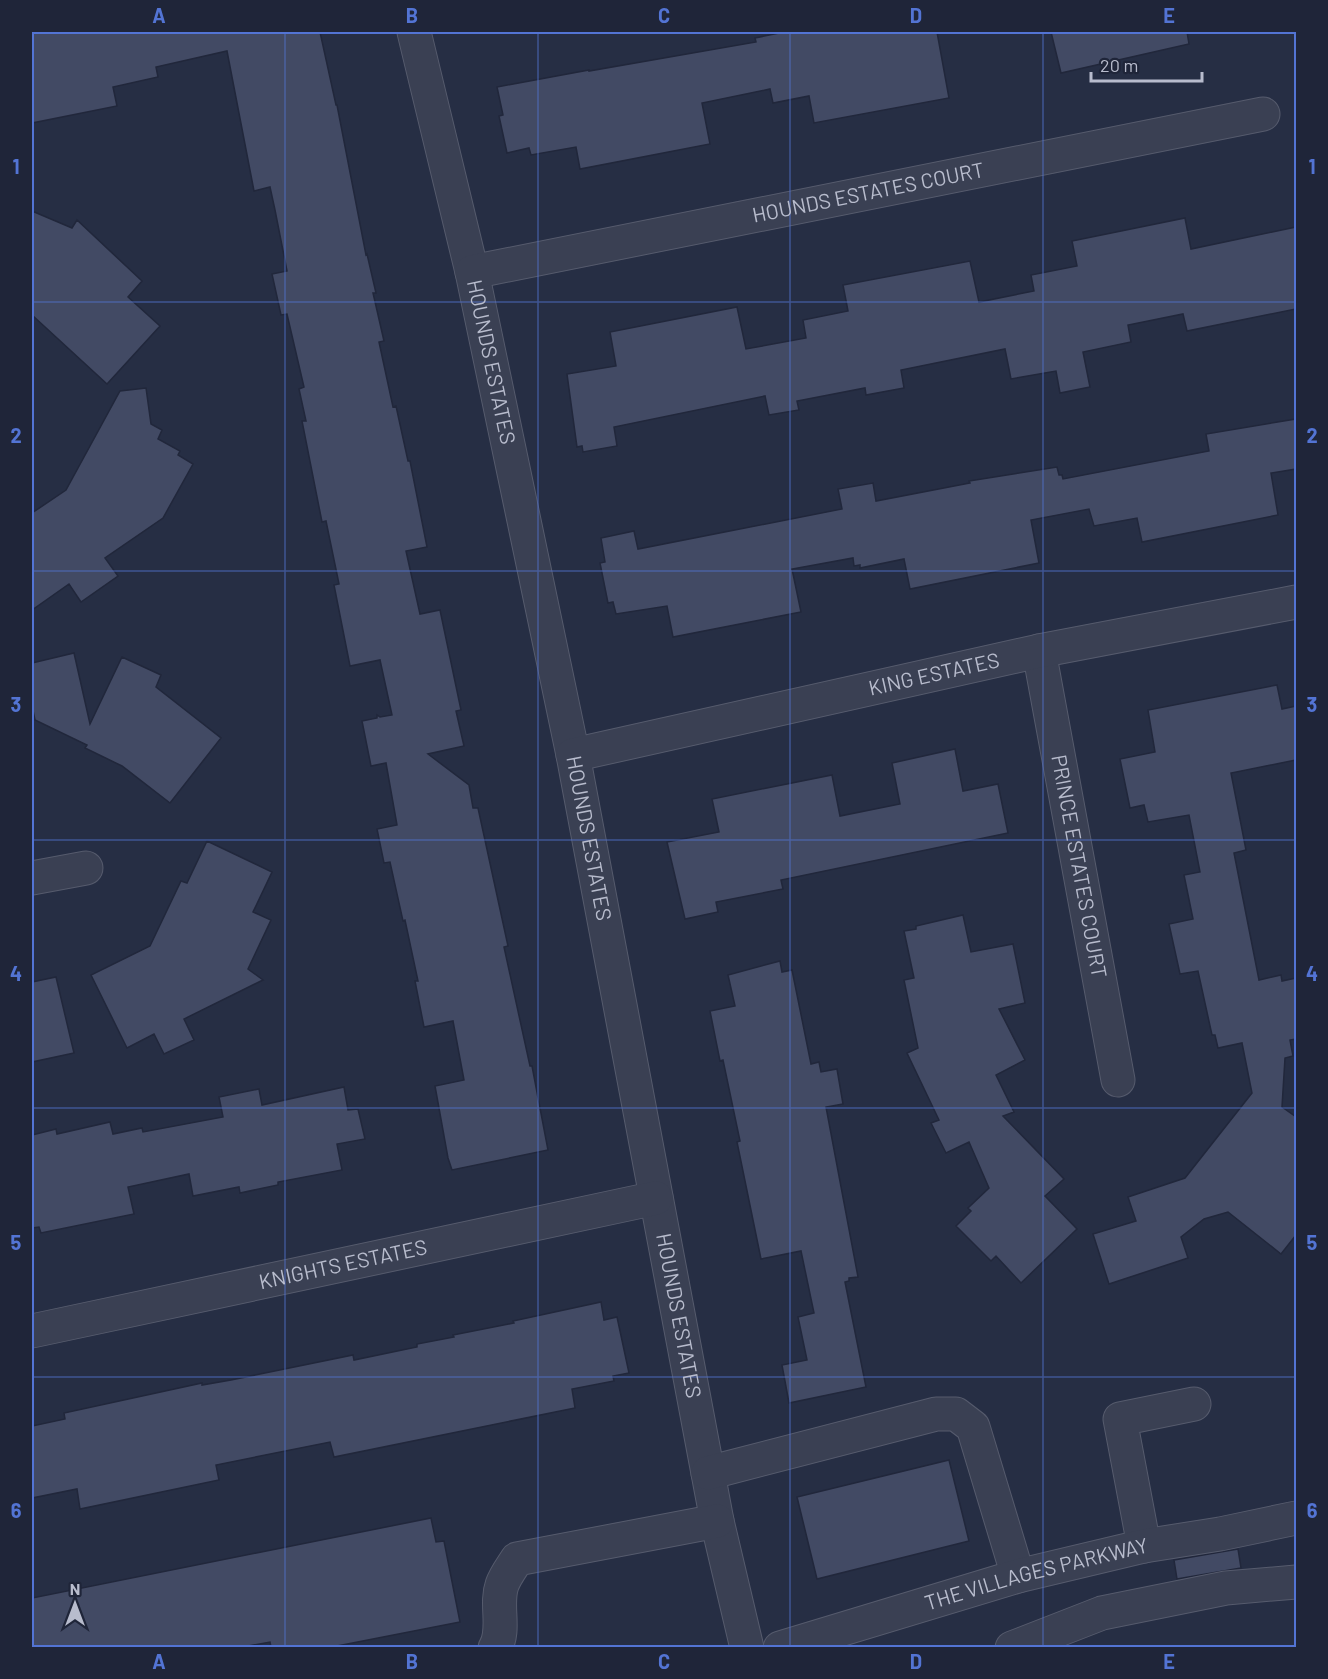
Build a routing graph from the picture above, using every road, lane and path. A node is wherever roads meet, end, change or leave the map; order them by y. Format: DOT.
graph roads {
  1 [pos="414,32"];
  2 [pos="1263,114"];
  3 [pos="472,272"];
  4 [pos="1296,602"];
  5 [pos="1039,651"];
  6 [pos="573,755"];
  7 [pos="86,868"];
  8 [pos="32,878"];
  9 [pos="1118,1080"];
  10 [pos="656,1198"];
  11 [pos="32,1331"];
  12 [pos="1194,1404"];
  13 [pos="708,1473"];
  14 [pos="1296,1518"];
  15 [pos="717,1521"];
  16 [pos="1144,1546"];
  17 [pos="1018,1576"];
  18 [pos="1296,1582"];
  19 [pos="495,1647"];
  20 [pos="747,1647"];
  21 [pos="780,1647"];
  22 [pos="1012,1647"];
  1 -- 3 [label="street, HOUNDS ESTATES"];
  2 -- 3 [label="street, HOUNDS ESTATES COURT"];
  3 -- 6 [label="street, HOUNDS ESTATES"];
  4 -- 5 [label="street, KING ESTATES"];
  5 -- 6 [label="street, KING ESTATES"];
  5 -- 9 [label="street, PRINCE ESTATES COURT"];
  6 -- 10 [label="street, HOUNDS ESTATES"];
  7 -- 8 [label="street"];
  10 -- 11 [label="street, KNIGHTS ESTATES"];
  10 -- 13 [label="street, HOUNDS ESTATES"];
  12 -- 16 [label="street"];
  13 -- 15 [label="street, HOUNDS ESTATES"];
  13 -- 17 [label="street"];
  14 -- 16 [label="street, THE VILLAGES PARKWAY"];
  15 -- 19 [label="street"];
  15 -- 20 [label="street, HOUNDS ESTATES"];
  16 -- 17 [label="street, THE VILLAGES PARKWAY"];
  17 -- 21 [label="street, THE VILLAGES PARKWAY"];
  18 -- 22 [label="street"];
}
